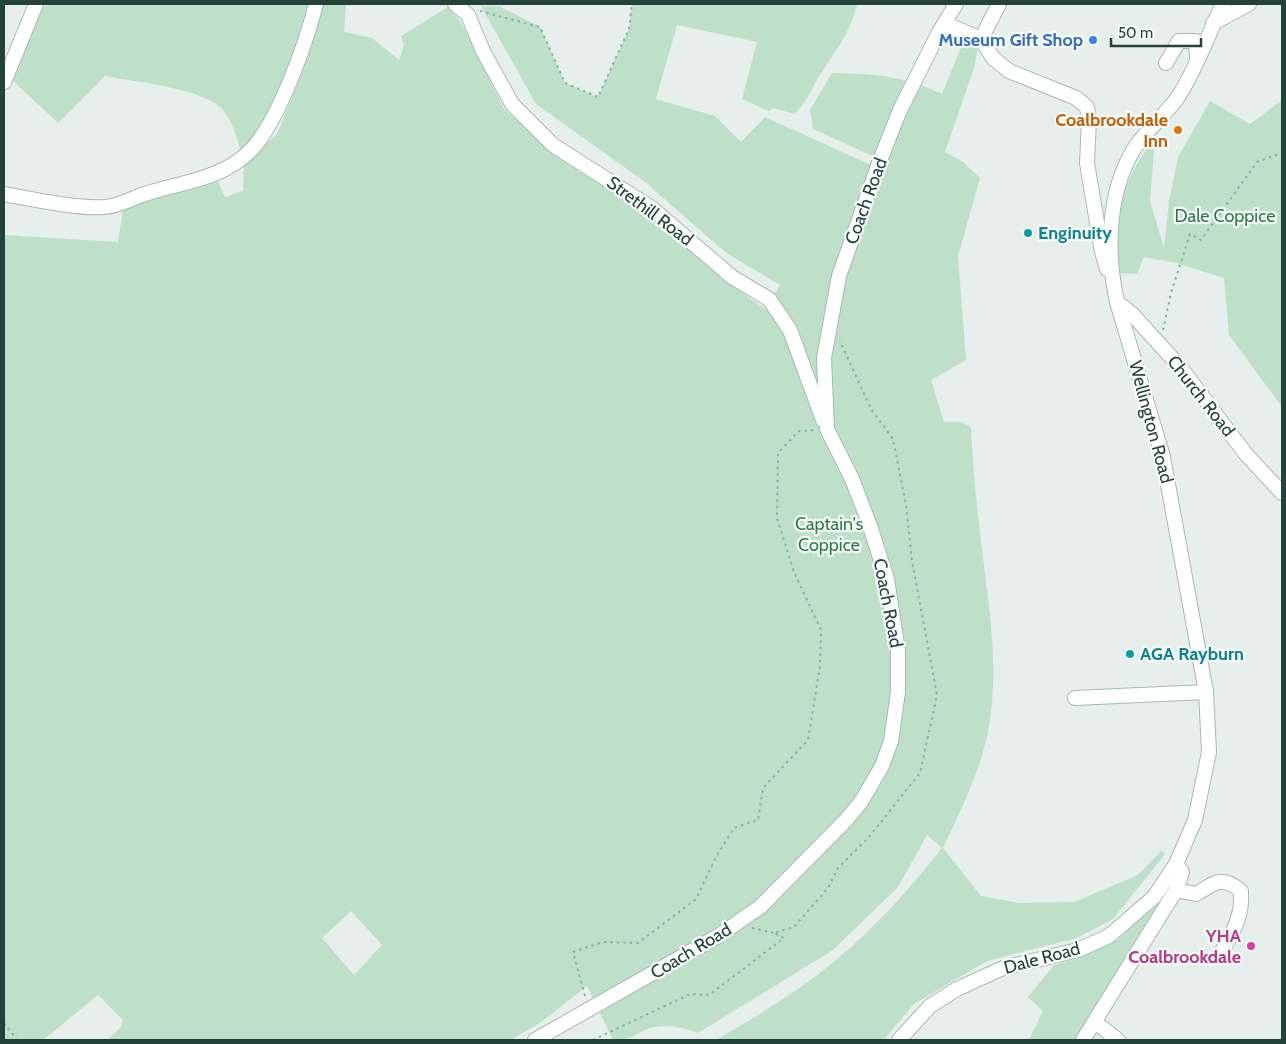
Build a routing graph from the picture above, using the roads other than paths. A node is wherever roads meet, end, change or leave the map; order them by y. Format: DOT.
graph roads {
  1 [pos="36,4"];
  2 [pos="316,4"];
  3 [pos="458,4"];
  4 [pos="956,4"];
  5 [pos="999,4"];
  6 [pos="1223,4"];
  7 [pos="1249,4"];
  8 [pos="1213,23"];
  9 [pos="946,24"];
  10 [pos="981,39"];
  11 [pos="1197,60"];
  12 [pos="1166,63"];
  13 [pos="4,82"];
  14 [pos="4,194"];
  15 [pos="1113,285"];
  16 [pos="1116,302"];
  17 [pos="827,429"];
  18 [pos="1282,493"];
  19 [pos="1206,692"];
  20 [pos="1074,698"];
  21 [pos="1176,864"];
  22 [pos="1176,890"];
  23 [pos="1221,953"];
  24 [pos="1096,1023"];
  25 [pos="535,1040"];
  26 [pos="899,1040"];
  27 [pos="1083,1040"];
  28 [pos="1118,1040"];
  1 -- 13 [label="street"];
  2 -- 14 [label="street"];
  3 -- 17 [label="street, Strethill Road"];
  4 -- 9 [label="street, Coach Road"];
  5 -- 10 [label="street"];
  6 -- 8 [label="street, Wellington Road"];
  7 -- 8 [label="street"];
  8 -- 11 [label="street, Wellington Road"];
  9 -- 10 [label="street"];
  9 -- 17 [label="street, Coach Road"];
  10 -- 15 [label="street"];
  11 -- 12 [label="street"];
  11 -- 15 [label="street, Wellington Road"];
  15 -- 16 [label="street, Wellington Road"];
  16 -- 18 [label="street, Church Road"];
  16 -- 19 [label="street, Wellington Road"];
  17 -- 25 [label="street, Coach Road"];
  19 -- 20 [label="street"];
  19 -- 21 [label="street, Wellington Road"];
  21 -- 22 [label="street"];
  21 -- 26 [label="street, Dale Road"];
  22 -- 23 [label="street"];
  22 -- 24 [label="street"];
  24 -- 27 [label="street"];
  24 -- 28 [label="street"];
}
